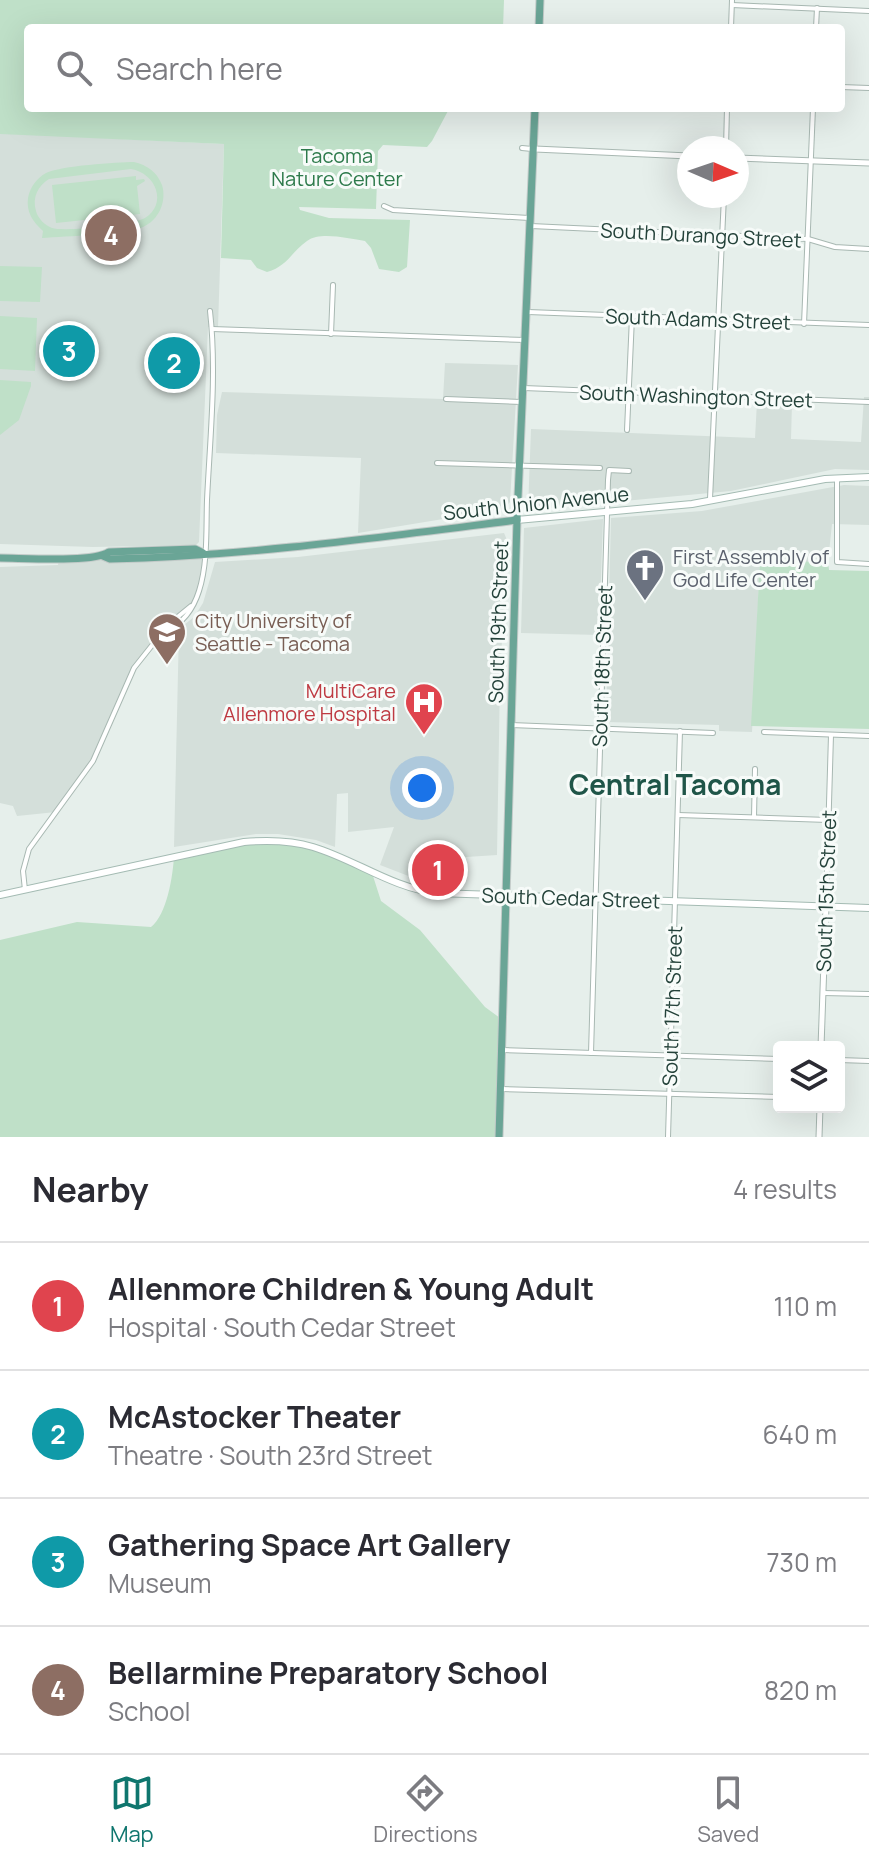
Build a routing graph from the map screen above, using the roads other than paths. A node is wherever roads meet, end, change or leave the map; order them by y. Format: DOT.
graph roads {
  1 [pos="540,0"];
  2 [pos="732,2"];
  3 [pos="817,8"];
  4 [pos="869,11"];
  5 [pos="539,24"];
  6 [pos="731,24"];
  7 [pos="816,24"];
  8 [pos="845,87"];
  9 [pos="869,88"];
  10 [pos="535,112"];
  11 [pos="727,112"];
  12 [pos="813,112"];
  13 [pos="726,136"];
  14 [pos="522,148"];
  15 [pos="535,149"];
  16 [pos="677,155"];
  17 [pos="749,158"];
  18 [pos="811,161"];
  19 [pos="869,163"];
  20 [pos="384,206"];
  21 [pos="723,208"];
  22 [pos="531,222"];
  23 [pos="722,235"];
  24 [pos="808,239"];
  25 [pos="869,249"];
  26 [pos="333,285"];
  27 [pos="210,311"];
  28 [pos="527,312"];
  29 [pos="632,317"];
  30 [pos="718,320"];
  31 [pos="804,324"];
  32 [pos="869,325"];
  33 [pos="212,329"];
  34 [pos="331,334"];
  35 [pos="526,340"];
  36 [pos="524,388"];
  37 [pos="628,393"];
  38 [pos="714,397"];
  39 [pos="446,399"];
  40 [pos="523,402"];
  41 [pos="869,402"];
  42 [pos="627,430"];
  43 [pos="437,463"];
  44 [pos="521,464"];
  45 [pos="600,468"];
  46 [pos="629,471"];
  47 [pos="869,477"];
  48 [pos="837,478"];
  49 [pos="710,502"];
  50 [pos="607,511"];
  51 [pos="517,520"];
  52 [pos="205,554"];
  53 [pos="0,558"];
  54 [pos="869,564"];
  55 [pos="511,725"];
  56 [pos="600,728"];
  57 [pos="680,731"];
  58 [pos="764,732"];
  59 [pos="713,733"];
  60 [pos="831,735"];
  61 [pos="869,736"];
  62 [pos="755,769"];
  63 [pos="677,815"];
  64 [pos="754,817"];
  65 [pos="828,820"];
  66 [pos="25,890"];
  67 [pos="0,895"];
  68 [pos="506,895"];
  69 [pos="595,899"];
  70 [pos="675,901"];
  71 [pos="826,906"];
  72 [pos="869,908"];
  73 [pos="823,993"];
  74 [pos="869,994"];
  75 [pos="821,1041"];
  76 [pos="503,1050"];
  77 [pos="591,1053"];
  78 [pos="670,1056"];
  79 [pos="773,1059"];
  80 [pos="845,1060"];
  81 [pos="869,1061"];
  82 [pos="501,1089"];
  83 [pos="669,1093"];
  84 [pos="773,1097"];
  85 [pos="820,1113"];
  86 [pos="499,1137"];
  87 [pos="668,1137"];
  88 [pos="819,1137"];
  1 -- 5 [label="main road"];
  2 -- 3 [label="street"];
  2 -- 6 [label="street"];
  3 -- 4 [label="street"];
  3 -- 7 [label="street"];
  8 -- 9 [label="street"];
  10 -- 15 [label="main road, South 19th Street"];
  11 -- 13 [label="street"];
  12 -- 18 [label="street"];
  14 -- 15 [label="street"];
  15 -- 16 [label="street"];
  15 -- 22 [label="main road, South 19th Street"];
  17 -- 18 [label="street"];
  18 -- 19 [label="street"];
  18 -- 24 [label="street"];
  20 -- 22 [label="street, South Durango Street"];
  21 -- 23 [label="street"];
  22 -- 23 [label="street, South Durango Street"];
  22 -- 28 [label="main road, South 19th Street"];
  23 -- 24 [label="street, South Durango Street"];
  23 -- 30 [label="street"];
  24 -- 25 [label="street, South Durango Street"];
  24 -- 31 [label="street"];
  26 -- 34 [label="street"];
  27 -- 33 [label="street"];
  28 -- 29 [label="street, South Adams Street"];
  28 -- 35 [label="main road, South 19th Street"];
  29 -- 30 [label="street, South Adams Street"];
  29 -- 37 [label="street"];
  30 -- 31 [label="street, South Adams Street"];
  30 -- 38 [label="street"];
  31 -- 32 [label="street, South Adams Street"];
  33 -- 34 [label="street"];
  33 -- 52 [label="street"];
  34 -- 35 [label="street"];
  35 -- 36 [label="main road, South 19th Street"];
  36 -- 37 [label="street, South Washington Street"];
  36 -- 40 [label="main road, South 19th Street"];
  37 -- 38 [label="street, South Washington Street"];
  37 -- 42 [label="street"];
  38 -- 41 [label="street, South Washington Street"];
  38 -- 49 [label="street"];
  39 -- 40 [label="street"];
  40 -- 44 [label="main road, South 19th Street"];
  43 -- 44 [label="street"];
  44 -- 45 [label="street"];
  44 -- 51 [label="main road, South 19th Street"];
  46 -- 50 [label="street, South 18th Street"];
  47 -- 48 [label="main road, South Union Avenue"];
  48 -- 49 [label="main road, South Union Avenue"];
  48 -- 54 [label="street"];
  49 -- 50 [label="main road, South Union Avenue"];
  50 -- 51 [label="main road, South Union Avenue"];
  50 -- 56 [label="street, South 18th Street"];
  51 -- 52 [label="main road, South Union Avenue"];
  51 -- 55 [label="main road, South 19th Street"];
  52 -- 53 [label="main road, South Union Avenue"];
  52 -- 66 [label="street"];
  55 -- 56 [label="street"];
  55 -- 68 [label="main road, South 19th Street"];
  56 -- 57 [label="street"];
  56 -- 69 [label="street, South 18th Street"];
  57 -- 59 [label="street"];
  57 -- 63 [label="street, South 17th Street"];
  58 -- 60 [label="street"];
  60 -- 61 [label="street"];
  60 -- 65 [label="street, South 15th Street"];
  62 -- 64 [label="street"];
  63 -- 64 [label="street"];
  63 -- 70 [label="street, South 17th Street"];
  64 -- 65 [label="street"];
  65 -- 71 [label="street, South 15th Street"];
  66 -- 67 [label="main road, South Cedar Street"];
  66 -- 68 [label="main road, South Cedar Street"];
  68 -- 69 [label="main road, South Cedar Street"];
  68 -- 76 [label="main road, South 19th Street"];
  69 -- 70 [label="main road, South Cedar Street"];
  69 -- 77 [label="street, South 18th Street"];
  70 -- 71 [label="main road, South Cedar Street"];
  70 -- 78 [label="street, South 17th Street"];
  71 -- 72 [label="main road, South Cedar Street"];
  71 -- 73 [label="street, South 15th Street"];
  73 -- 74 [label="street"];
  73 -- 75 [label="street, South 15th Street"];
  76 -- 77 [label="street"];
  76 -- 82 [label="main road, South 19th Street"];
  77 -- 78 [label="street"];
  78 -- 79 [label="street"];
  78 -- 83 [label="street, South 17th Street"];
  80 -- 81 [label="street"];
  82 -- 83 [label="street"];
  82 -- 86 [label="main road, South 19th Street"];
  83 -- 84 [label="street"];
  83 -- 87 [label="street, South 17th Street"];
  85 -- 88 [label="street"];
}
